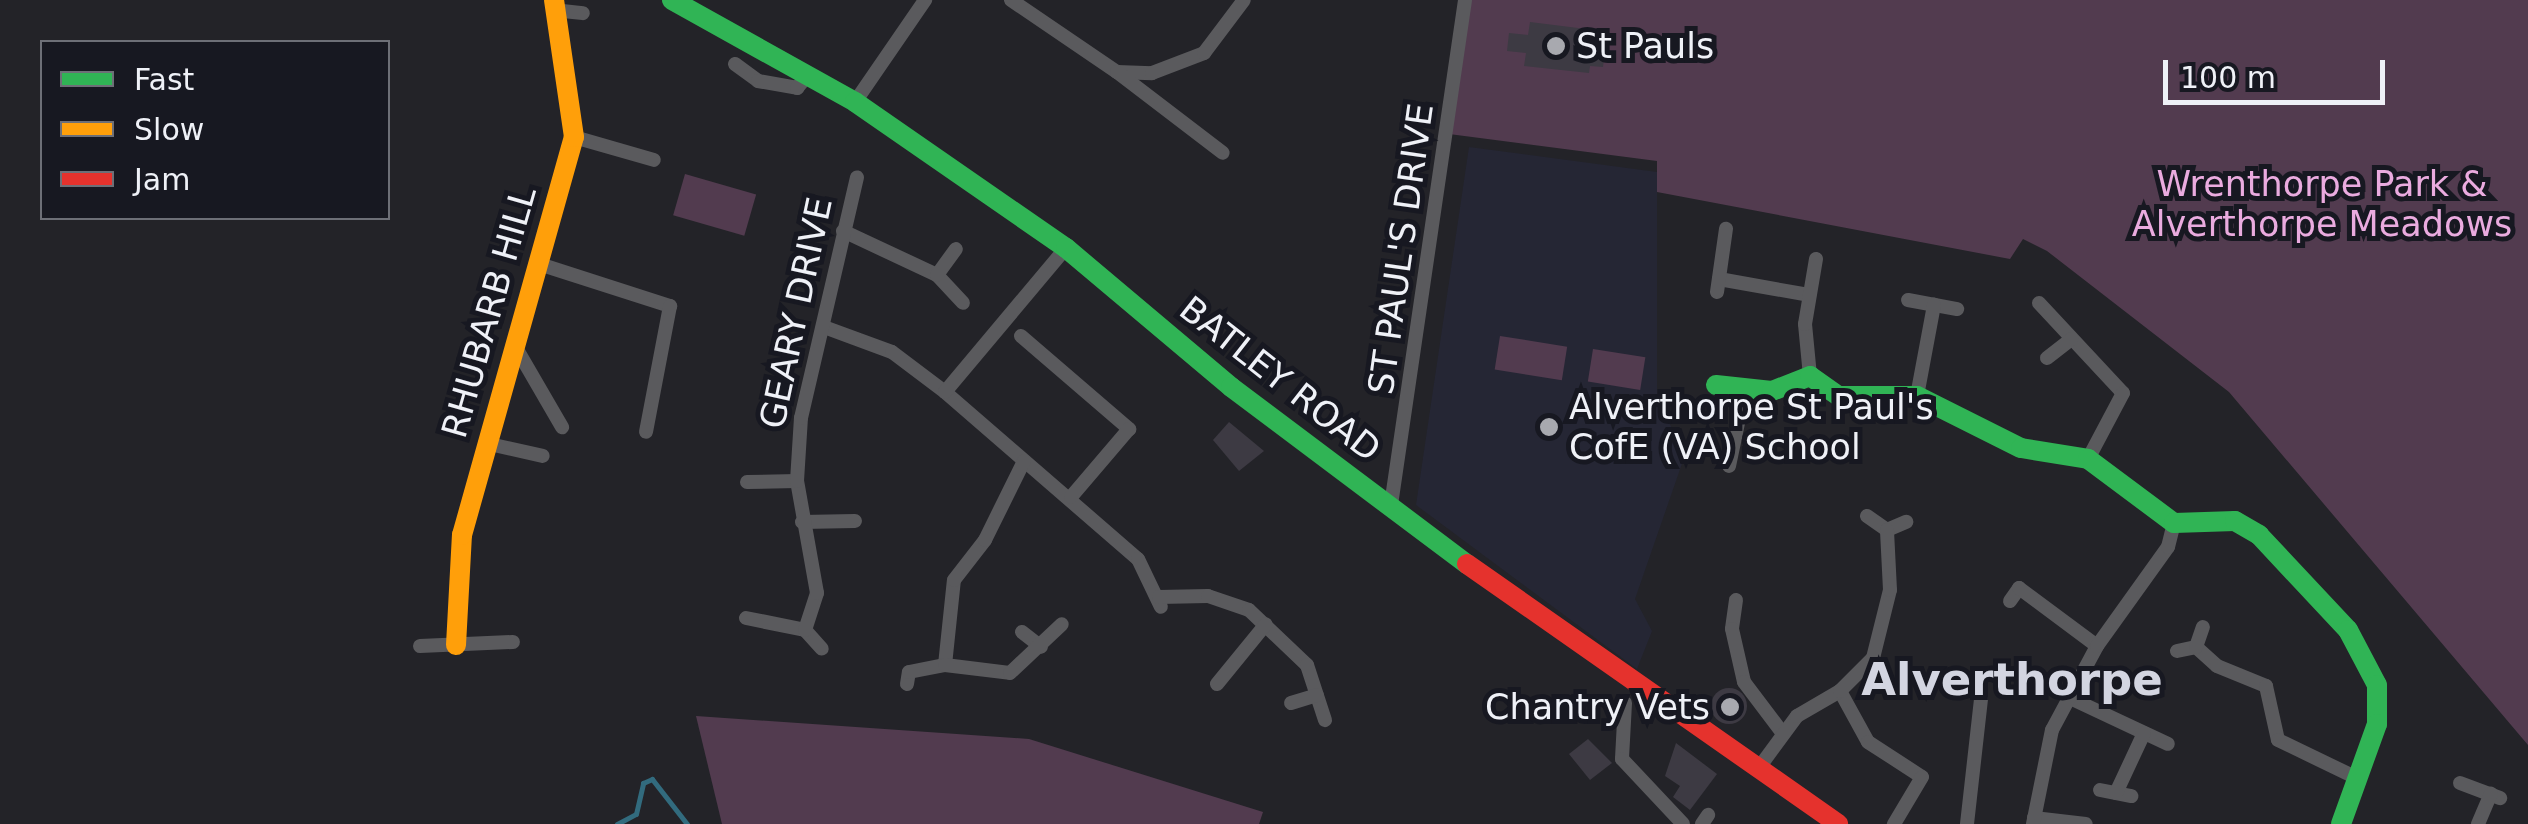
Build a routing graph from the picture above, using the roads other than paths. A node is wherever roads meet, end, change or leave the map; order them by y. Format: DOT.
graph roads {
  1 [pos="672,0"];
  2 [pos="925,0"];
  3 [pos="1011,0"];
  4 [pos="1244,0"];
  5 [pos="1465,0"];
  6 [pos="554,5"];
  7 [pos="583,13"];
  8 [pos="735,64"];
  9 [pos="1116,72"];
  10 [pos="1152,74"];
  11 [pos="808,75"];
  12 [pos="1149,93"];
  13 [pos="855,102"];
  14 [pos="574,136"];
  15 [pos="1223,153"];
  16 [pos="654,160"];
  17 [pos="856,178"];
  18 [pos="1726,229"];
  19 [pos="843,231"];
  20 [pos="956,248"];
  21 [pos="1066,248"];
  22 [pos="1816,259"];
  23 [pos="536,263"];
  24 [pos="938,276"];
  25 [pos="1809,295"];
  26 [pos="1908,300"];
  27 [pos="2038,302"];
  28 [pos="963,303"];
  29 [pos="1934,305"];
  30 [pos="1957,309"];
  31 [pos="824,327"];
  32 [pos="1021,336"];
  33 [pos="2072,339"];
  34 [pos="512,341"];
  35 [pos="2047,358"];
  36 [pos="1810,376"];
  37 [pos="1716,385"];
  38 [pos="946,392"];
  39 [pos="1744,394"];
  40 [pos="1916,396"];
  41 [pos="562,427"];
  42 [pos="646,432"];
  43 [pos="485,443"];
  44 [pos="544,456"];
  45 [pos="2088,459"];
  46 [pos="1024,461"];
  47 [pos="1729,466"];
  48 [pos="798,480"];
  49 [pos="746,482"];
  50 [pos="1071,497"];
  51 [pos="1391,506"];
  52 [pos="1868,516"];
  53 [pos="855,521"];
  54 [pos="802,522"];
  55 [pos="1906,522"];
  56 [pos="2174,523"];
  57 [pos="1886,530"];
  58 [pos="1736,600"];
  59 [pos="2010,601"];
  60 [pos="746,618"];
  61 [pos="1062,624"];
  62 [pos="1266,624"];
  63 [pos="2203,627"];
  64 [pos="805,630"];
  65 [pos="1022,632"];
  66 [pos="513,642"];
  67 [pos="456,645"];
  68 [pos="420,646"];
  69 [pos="2097,646"];
  70 [pos="1041,647"];
  71 [pos="2196,647"];
  72 [pos="822,649"];
  73 [pos="2177,651"];
  74 [pos="945,665"];
  75 [pos="907,684"];
  76 [pos="1217,684"];
  77 [pos="1840,692"];
  78 [pos="1316,695"];
  79 [pos="2070,698"];
  80 [pos="1981,700"];
  81 [pos="1291,703"];
  82 [pos="1625,703"];
  83 [pos="1325,720"];
  84 [pos="1781,731"];
  85 [pos="2144,733"];
  86 [pos="2168,744"];
  87 [pos="1914,747"];
  88 [pos="1905,764"];
  89 [pos="1758,769"];
  90 [pos="2355,777"];
  91 [pos="2460,782"];
  92 [pos="2100,790"];
  93 [pos="2033,821"];
  94 [pos="2345,823"];
  95 [pos="1683,824"];
  96 [pos="1838,824"];
  97 [pos="1894,824"];
  98 [pos="1967,824"];
  99 [pos="2086,824"];
  100 [pos="2478,824"];
  1 -- 11 [label="street, BATLEY ROAD"];
  2 -- 13 [label="street"];
  3 -- 9 [label="street"];
  4 -- 10 [label="street"];
  5 -- 51 [label="street, ST PAUL'S DRIVE"];
  6 -- 7 [label="street"];
  6 -- 14 [label="street, RHUBARB HILL"];
  8 -- 11 [label="street"];
  9 -- 10 [label="street"];
  9 -- 12 [label="street"];
  10 -- 12 [label="street"];
  11 -- 13 [label="street, BATLEY ROAD"];
  12 -- 15 [label="street"];
  13 -- 21 [label="street, BATLEY ROAD"];
  14 -- 16 [label="street"];
  14 -- 23 [label="street, RHUBARB HILL"];
  17 -- 19 [label="street, GEARY DRIVE"];
  18 -- 25 [label="street"];
  19 -- 24 [label="street"];
  19 -- 31 [label="street, GEARY DRIVE"];
  20 -- 24 [label="street"];
  21 -- 38 [label="street"];
  21 -- 51 [label="street, BATLEY ROAD"];
  22 -- 25 [label="street"];
  23 -- 34 [label="street, RHUBARB HILL"];
  23 -- 42 [label="street"];
  24 -- 28 [label="street"];
  25 -- 36 [label="street"];
  26 -- 29 [label="street"];
  27 -- 33 [label="street"];
  29 -- 30 [label="street"];
  29 -- 40 [label="street"];
  31 -- 38 [label="street"];
  31 -- 48 [label="street, GEARY DRIVE"];
  32 -- 50 [label="street"];
  33 -- 35 [label="street"];
  33 -- 45 [label="street"];
  34 -- 41 [label="street"];
  34 -- 43 [label="street, RHUBARB HILL"];
  36 -- 39 [label="street"];
  36 -- 40 [label="street"];
  37 -- 39 [label="street"];
  38 -- 46 [label="street"];
  39 -- 47 [label="street"];
  40 -- 45 [label="street"];
  43 -- 44 [label="street"];
  43 -- 67 [label="street, RHUBARB HILL"];
  45 -- 56 [label="street"];
  46 -- 50 [label="street"];
  46 -- 74 [label="street"];
  48 -- 49 [label="street"];
  48 -- 54 [label="street, GEARY DRIVE"];
  50 -- 62 [label="street"];
  51 -- 89 [label="street, BATLEY ROAD"];
  52 -- 57 [label="street"];
  53 -- 54 [label="street"];
  54 -- 64 [label="street, GEARY DRIVE"];
  55 -- 57 [label="street"];
  56 -- 69 [label="street"];
  56 -- 90 [label="street"];
  57 -- 77 [label="street"];
  58 -- 84 [label="street"];
  59 -- 69 [label="street"];
  60 -- 64 [label="street"];
  61 -- 70 [label="street"];
  62 -- 76 [label="street"];
  62 -- 78 [label="street"];
  63 -- 71 [label="street"];
  64 -- 72 [label="street"];
  65 -- 70 [label="street"];
  66 -- 67 [label="street"];
  67 -- 68 [label="street"];
  69 -- 79 [label="street"];
  70 -- 74 [label="street"];
  71 -- 73 [label="street"];
  71 -- 90 [label="street"];
  74 -- 75 [label="street"];
  77 -- 84 [label="street"];
  77 -- 88 [label="street"];
  78 -- 81 [label="street"];
  78 -- 83 [label="street"];
  79 -- 85 [label="street"];
  79 -- 93 [label="street"];
  80 -- 98 [label="street"];
  82 -- 95 [label="street"];
  84 -- 89 [label="street"];
  85 -- 86 [label="street"];
  85 -- 92 [label="street"];
  87 -- 88 [label="street"];
  88 -- 97 [label="street"];
  89 -- 96 [label="street, BATLEY ROAD"];
  90 -- 94 [label="street"];
  91 -- 100 [label="street"];
  93 -- 99 [label="street"];
}
